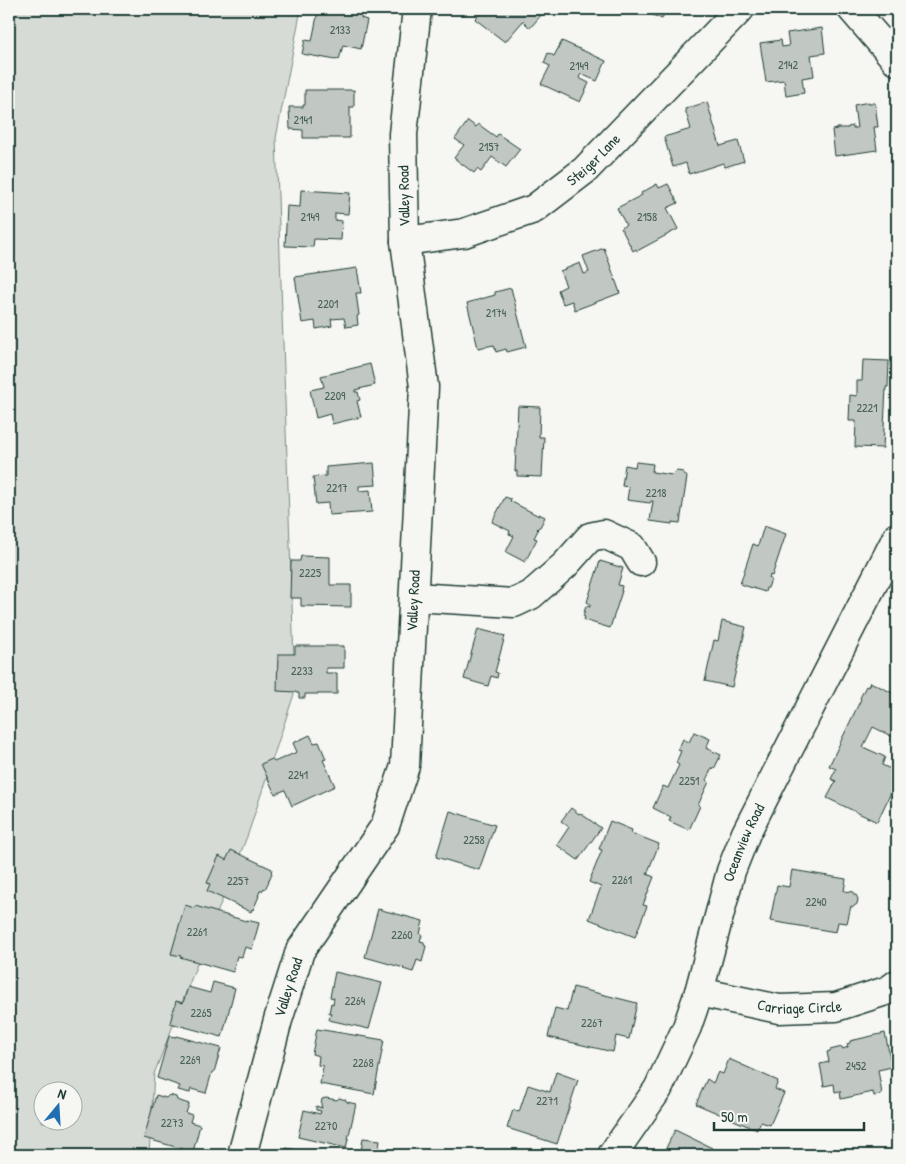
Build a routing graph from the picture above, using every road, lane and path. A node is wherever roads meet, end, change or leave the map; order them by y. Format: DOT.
graph roads {
  1 [pos="417,9"];
  2 [pos="740,9"];
  3 [pos="852,9"];
  4 [pos="897,61"];
  5 [pos="405,240"];
  6 [pos="897,537"];
  7 [pos="640,562"];
  8 [pos="414,597"];
  9 [pos="897,984"];
  10 [pos="699,992"];
  11 [pos="242,1155"];
  12 [pos="612,1155"];
  1 -- 5 [label="street, Valley Road"];
  2 -- 5 [label="street, Steiger Lane"];
  3 -- 4 [label="street"];
  5 -- 8 [label="street, Valley Road"];
  6 -- 10 [label="street, Oceanview Road"];
  7 -- 8 [label="street"];
  8 -- 11 [label="street, Valley Road"];
  9 -- 10 [label="street, Carriage Circle"];
  10 -- 12 [label="street, Oceanview Road"];
}
